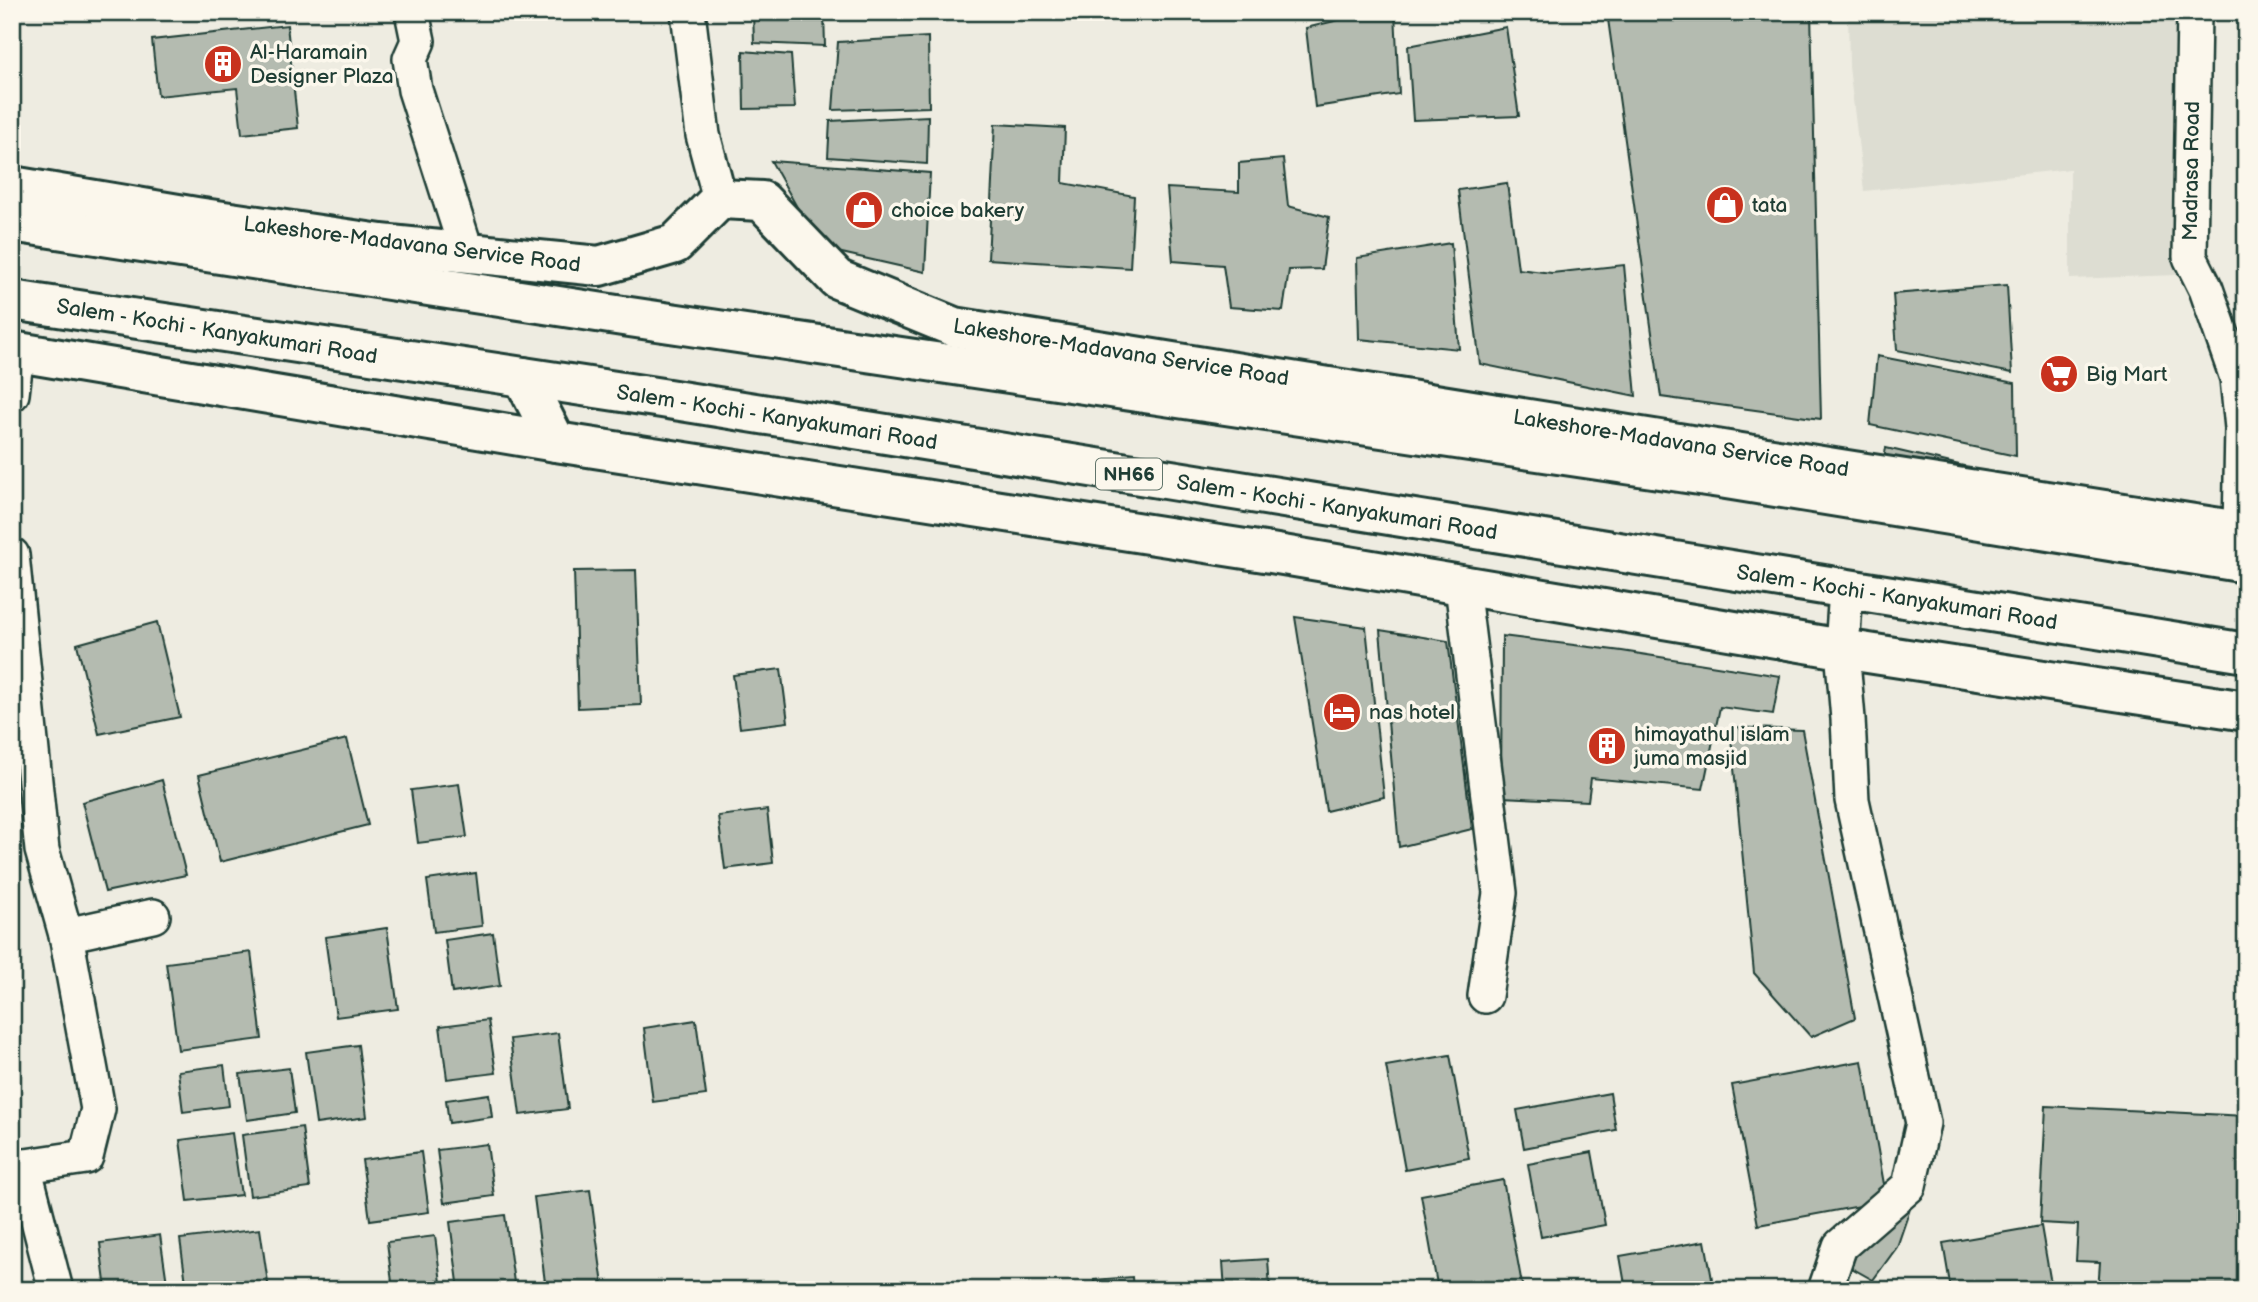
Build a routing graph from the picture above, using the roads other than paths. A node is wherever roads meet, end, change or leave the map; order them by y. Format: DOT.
graph roads {
  1 [pos="412,12"];
  2 [pos="688,12"];
  3 [pos="2193,12"];
  4 [pos="12,187"];
  5 [pos="720,199"];
  6 [pos="12,222"];
  7 [pos="467,253"];
  8 [pos="12,300"];
  9 [pos="15,352"];
  10 [pos="523,377"];
  11 [pos="12,394"];
  12 [pos="556,442"];
  13 [pos="2244,542"];
  14 [pos="12,555"];
  15 [pos="1462,586"];
  16 [pos="1846,589"];
  17 [pos="1842,649"];
  18 [pos="2246,653"];
  19 [pos="2246,711"];
  20 [pos="153,916"];
  21 [pos="66,935"];
  22 [pos="1485,996"];
  23 [pos="18,1167"];
  24 [pos="56,1290"];
  25 [pos="1825,1290"];
  1 -- 7 [label="street"];
  2 -- 5 [label="street"];
  3 -- 13 [label="street, Madrasa Road"];
  4 -- 7 [label="main road, Lakeshore-Madavana Service Road"];
  5 -- 7 [label="main road, Lakeshore-Madavana Service Road"];
  5 -- 13 [label="main road, Lakeshore-Madavana Service Road"];
  6 -- 13 [label="main road"];
  8 -- 10 [label="main road, Salem - Kochi - Kanyakumari Road / NH66"];
  9 -- 11 [label="street"];
  9 -- 12 [label="main road"];
  10 -- 12 [label="main road"];
  10 -- 16 [label="main road, Salem - Kochi - Kanyakumari Road / NH66"];
  12 -- 15 [label="main road"];
  14 -- 21 [label="street"];
  15 -- 17 [label="main road"];
  15 -- 22 [label="street"];
  16 -- 17 [label="street"];
  16 -- 18 [label="main road, Salem - Kochi - Kanyakumari Road / NH66"];
  17 -- 19 [label="main road"];
  17 -- 25 [label="street"];
  20 -- 21 [label="street"];
  21 -- 23 [label="street"];
  23 -- 24 [label="street"];
}
